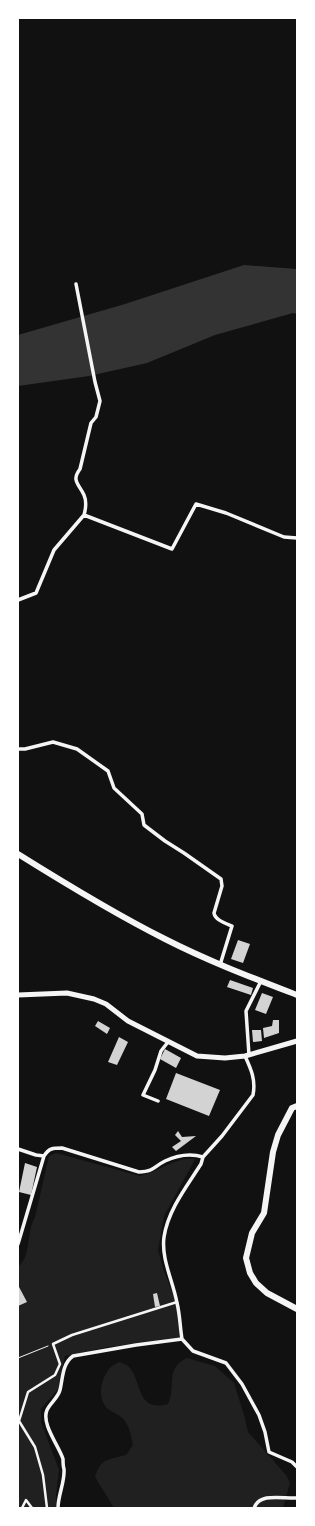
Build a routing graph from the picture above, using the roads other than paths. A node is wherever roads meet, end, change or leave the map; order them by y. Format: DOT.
graph roads {
  1 [pos="76,284"];
  2 [pos="84,515"];
  3 [pos="297,538"];
  4 [pos="18,600"];
  5 [pos="18,749"];
  6 [pos="18,854"];
  7 [pos="220,965"];
  8 [pos="261,981"];
  9 [pos="18,995"];
  10 [pos="297,995"];
  11 [pos="297,1041"];
  12 [pos="168,1042"];
  13 [pos="247,1055"];
  14 [pos="158,1101"];
  15 [pos="297,1106"];
  16 [pos="297,1111"];
  17 [pos="288,1116"];
  18 [pos="18,1149"];
  19 [pos="44,1156"];
  20 [pos="203,1157"];
  21 [pos="18,1244"];
  22 [pos="177,1302"];
  23 [pos="297,1309"];
  24 [pos="182,1339"];
  25 [pos="297,1468"];
  26 [pos="297,1498"];
  27 [pos="22,1508"];
  28 [pos="32,1508"];
  29 [pos="47,1508"];
  30 [pos="58,1508"];
  31 [pos="254,1508"];
  1 -- 2 [label="street"];
  2 -- 3 [label="street"];
  2 -- 4 [label="street"];
  5 -- 7 [label="street"];
  6 -- 7 [label="highway"];
  7 -- 8 [label="highway"];
  8 -- 10 [label="highway"];
  8 -- 13 [label="street"];
  9 -- 12 [label="main road"];
  11 -- 13 [label="main road"];
  12 -- 13 [label="main road"];
  12 -- 14 [label="street"];
  13 -- 20 [label="street"];
  15 -- 17 [label="highway"];
  16 -- 17 [label="highway"];
  17 -- 23 [label="highway"];
  18 -- 19 [label="street"];
  19 -- 20 [label="street"];
  19 -- 21 [label="street"];
  20 -- 22 [label="street"];
  22 -- 24 [label="street"];
  22 -- 29 [label="street"];
  24 -- 25 [label="street"];
  24 -- 30 [label="street"];
  26 -- 31 [label="street"];
  27 -- 28 [label="street"];
}
